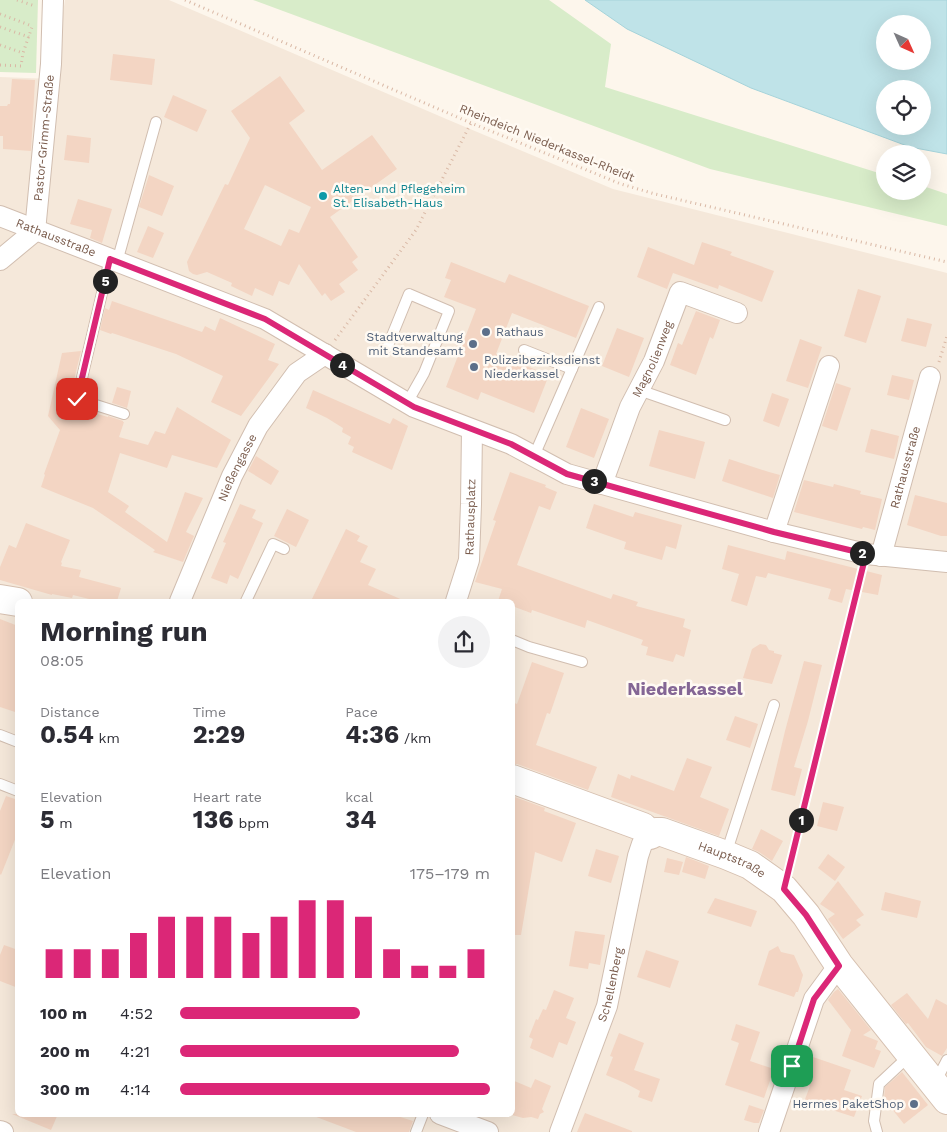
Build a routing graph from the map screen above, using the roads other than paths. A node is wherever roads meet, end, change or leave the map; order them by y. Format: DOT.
graph roads {
  1 [pos="44,3"];
  2 [pos="156,122"];
  3 [pos="0,216"];
  4 [pos="35,231"];
  5 [pos="0,260"];
  6 [pos="114,261"];
  7 [pos="599,307"];
  8 [pos="737,313"];
  9 [pos="387,348"];
  10 [pos="524,350"];
  11 [pos="325,354"];
  12 [pos="829,366"];
  13 [pos="572,370"];
  14 [pos="930,377"];
  15 [pos="639,390"];
  16 [pos="407,402"];
  17 [pos="124,414"];
  18 [pos="725,420"];
  19 [pos="472,430"];
  20 [pos="534,456"];
  21 [pos="602,484"];
  22 [pos="774,532"];
  23 [pos="284,549"];
  24 [pos="873,555"];
  25 [pos="947,562"];
  26 [pos="0,599"];
  27 [pos="183,599"];
  28 [pos="247,599"];
  29 [pos="457,599"];
  30 [pos="15,602"];
  31 [pos="515,641"];
  32 [pos="582,662"];
  33 [pos="774,705"];
  34 [pos="0,735"];
  35 [pos="15,741"];
  36 [pos="515,779"];
  37 [pos="0,784"];
  38 [pos="15,790"];
  39 [pos="650,835"];
  40 [pos="726,855"];
  41 [pos="839,966"];
  42 [pos="911,1054"];
  43 [pos="947,1060"];
  44 [pos="941,1092"];
  45 [pos="422,1117"];
  46 [pos="448,1117"];
  47 [pos="416,1132"];
  48 [pos="488,1132"];
  49 [pos="560,1132"];
  50 [pos="769,1132"];
  51 [pos="877,1132"];
  1 -- 4 [label="street, Pastor-Grimm-Straße"];
  2 -- 6 [label="lane"];
  3 -- 4 [label="street, Rathausstraße"];
  4 -- 5 [label="street"];
  4 -- 6 [label="street, Rathausstraße"];
  6 -- 11 [label="street, Rathausstraße"];
  6 -- 17 [label="lane"];
  7 -- 13 [label="lane"];
  8 -- 15 [label="street, Magnolienweg"];
  9 -- 16 [label="lane"];
  10 -- 13 [label="lane"];
  11 -- 16 [label="street, Rathausstraße"];
  11 -- 27 [label="street, Nießengasse"];
  12 -- 22 [label="street"];
  13 -- 20 [label="lane"];
  14 -- 24 [label="street, Rathausstraße"];
  15 -- 18 [label="lane"];
  15 -- 21 [label="street, Magnolienweg"];
  16 -- 19 [label="street, Rathausstraße"];
  19 -- 20 [label="street, Rathausstraße"];
  19 -- 29 [label="street, Rathausplatz"];
  20 -- 21 [label="street, Rathausstraße"];
  21 -- 22 [label="street, Rathausstraße"];
  22 -- 24 [label="street, Rathausstraße"];
  23 -- 28 [label="lane"];
  24 -- 25 [label="street, Rathausstraße"];
  26 -- 30 [label="street"];
  31 -- 32 [label="lane"];
  33 -- 40 [label="lane"];
  34 -- 35 [label="lane"];
  36 -- 39 [label="street, Hauptstraße"];
  37 -- 38 [label="lane"];
  39 -- 40 [label="street, Hauptstraße"];
  39 -- 49 [label="street, Schellenberg"];
  40 -- 41 [label="street, Hauptstraße"];
  41 -- 42 [label="street, Hauptstraße"];
  41 -- 50 [label="street"];
  42 -- 44 [label="street, Hauptstraße"];
  42 -- 51 [label="lane"];
  43 -- 44 [label="lane"];
  45 -- 47 [label="lane"];
  46 -- 48 [label="street"];
}
